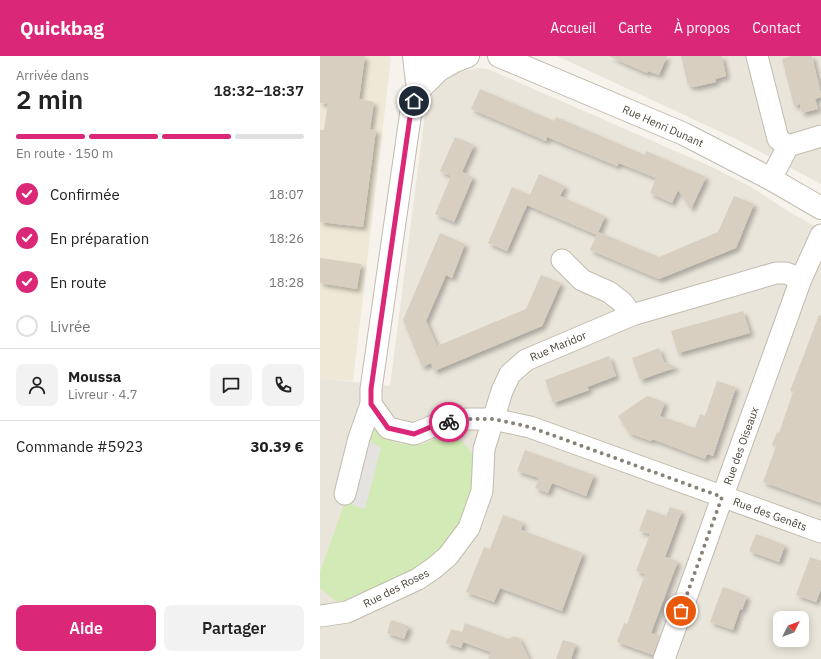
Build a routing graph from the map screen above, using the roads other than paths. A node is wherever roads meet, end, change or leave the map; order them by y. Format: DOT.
graph roads {
  1 [pos="414,56"];
  2 [pos="431,56"];
  3 [pos="468,56"];
  4 [pos="499,56"];
  5 [pos="757,56"];
  6 [pos="418,91"];
  7 [pos="821,136"];
  8 [pos="788,146"];
  9 [pos="772,179"];
  10 [pos="821,208"];
  11 [pos="821,235"];
  12 [pos="562,260"];
  13 [pos="801,279"];
  14 [pos="632,315"];
  15 [pos="371,404"];
  16 [pos="493,419"];
  17 [pos="345,494"];
  18 [pos="722,497"];
  19 [pos="821,532"];
  20 [pos="320,617"];
  21 [pos="664,659"];
  1 -- 6 [label="street"];
  2 -- 6 [label="street"];
  3 -- 6 [label="street"];
  4 -- 9 [label="street, Rue Henri Dunant"];
  5 -- 8 [label="street"];
  6 -- 15 [label="street"];
  7 -- 8 [label="street"];
  8 -- 9 [label="street"];
  9 -- 10 [label="street, Rue Henri Dunant"];
  11 -- 13 [label="street, Rue des Oiseaux"];
  12 -- 14 [label="street"];
  13 -- 14 [label="street, Rue Maridor"];
  13 -- 18 [label="street, Rue des Oiseaux"];
  14 -- 16 [label="street, Rue Maridor"];
  15 -- 16 [label="street"];
  15 -- 17 [label="street"];
  16 -- 18 [label="street, Rue des Genêts"];
  16 -- 20 [label="street, Rue des Roses"];
  18 -- 19 [label="street, Rue des Genêts"];
  18 -- 21 [label="street, Rue des Oiseaux"];
}
